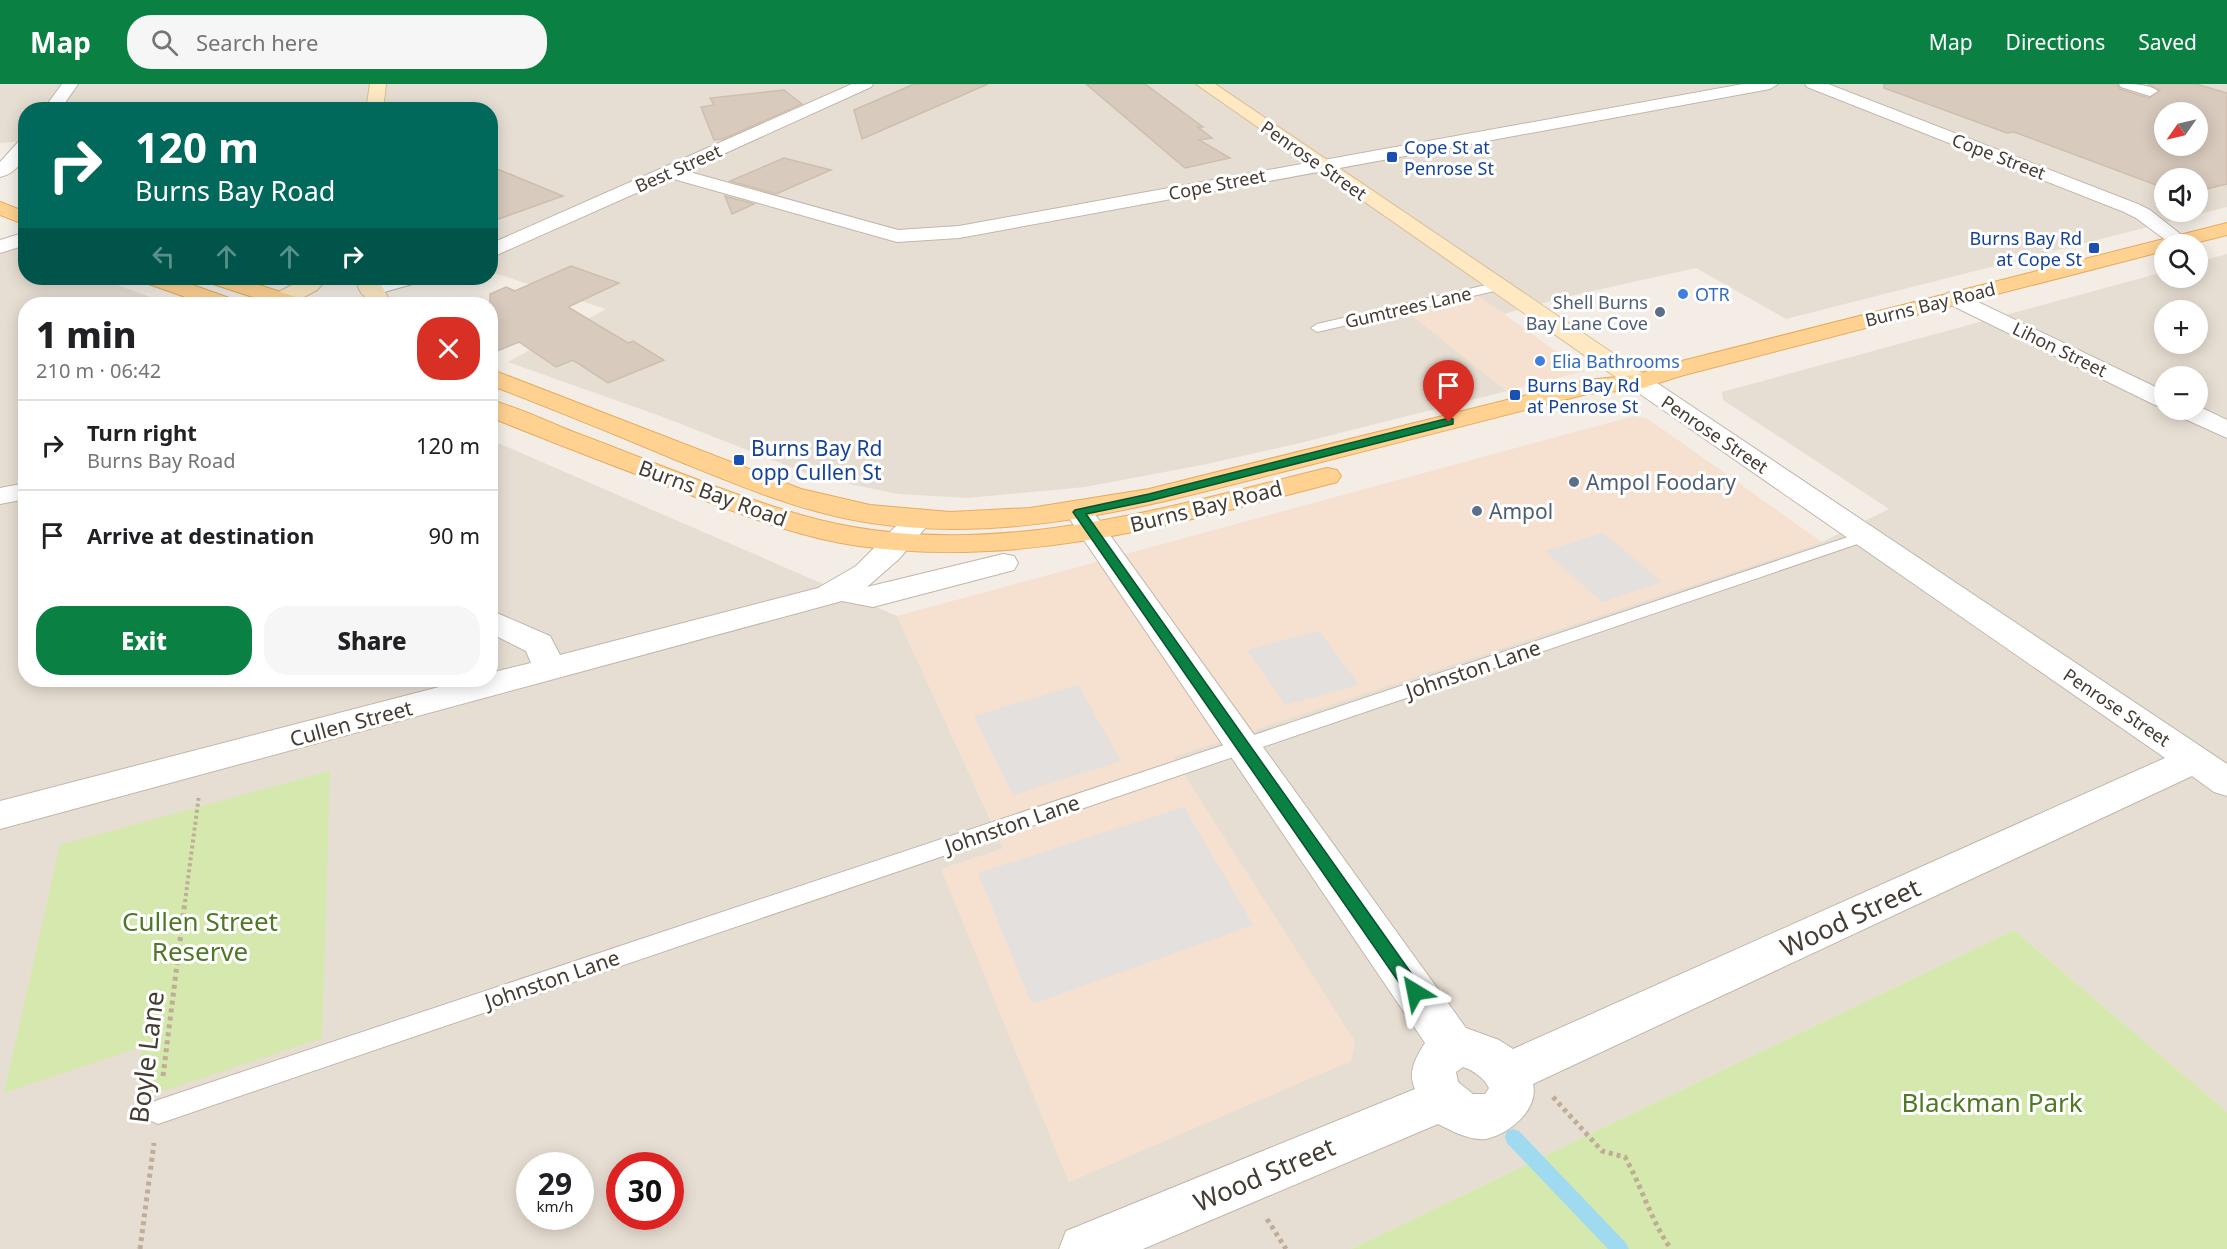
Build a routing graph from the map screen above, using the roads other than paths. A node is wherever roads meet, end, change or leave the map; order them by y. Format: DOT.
graph roads {
  1 [pos="70,84"];
  2 [pos="378,84"];
  3 [pos="865,84"];
  4 [pos="1204,84"];
  5 [pos="1770,84"];
  6 [pos="1813,84"];
  7 [pos="2127,84"];
  8 [pos="2150,91"];
  9 [pos="57,102"];
  10 [pos="375,102"];
  11 [pos="18,154"];
  12 [pos="1321,165"];
  13 [pos="0,171"];
  14 [pos="669,172"];
  15 [pos="0,208"];
  16 [pos="18,216"];
  17 [pos="2226,229"];
  18 [pos="2170,234"];
  19 [pos="2204,234"];
  20 [pos="18,241"];
  21 [pos="2154,246"];
  22 [pos="0,247"];
  23 [pos="498,248"];
  24 [pos="173,285"];
  25 [pos="237,285"];
  26 [pos="309,285"];
  27 [pos="387,285"];
  28 [pos="1498,286"];
  29 [pos="372,290"];
  30 [pos="205,297"];
  31 [pos="269,297"];
  32 [pos="293,297"];
  33 [pos="1955,298"];
  34 [pos="1317,328"];
  35 [pos="498,379"];
  36 [pos="1639,382"];
  37 [pos="2154,395"];
  38 [pos="498,411"];
  39 [pos="2206,420"];
  40 [pos="2227,430"];
  41 [pos="18,493"];
  42 [pos="0,496"];
  43 [pos="918,520"];
  44 [pos="1086,523"];
  45 [pos="1866,536"];
  46 [pos="897,541"];
  47 [pos="1003,563"];
  48 [pos="840,591"];
  49 [pos="498,624"];
  50 [pos="551,670"];
  51 [pos="498,684"];
  52 [pos="487,687"];
  53 [pos="1242,746"];
  54 [pos="2194,760"];
  55 [pos="2227,782"];
  56 [pos="0,815"];
  57 [pos="1455,1048"];
  58 [pos="1515,1070"];
  59 [pos="1444,1099"];
  60 [pos="158,1112"];
  61 [pos="1084,1249"];
  1 -- 9 [label="street"];
  2 -- 10 [label="main road"];
  3 -- 14 [label="street, Best Street"];
  4 -- 12 [label="main road, Penrose Street"];
  5 -- 12 [label="street, Cope Street"];
  6 -- 18 [label="street, Cope Street"];
  7 -- 8 [label="street"];
  11 -- 13 [label="street"];
  12 -- 14 [label="street, Cope Street"];
  12 -- 28 [label="main road, Penrose Street"];
  14 -- 23 [label="street, Best Street"];
  15 -- 16 [label="main road"];
  17 -- 19 [label="main road, Burns Bay Road"];
  20 -- 22 [label="street"];
  21 -- 33 [label="main road, Burns Bay Road"];
  24 -- 30 [label="main road"];
  25 -- 31 [label="main road"];
  26 -- 32 [label="main road"];
  27 -- 29 [label="street"];
  28 -- 34 [label="lane, Gumtrees Lane"];
  28 -- 36 [label="main road, Penrose Street"];
  33 -- 36 [label="main road, Burns Bay Road"];
  33 -- 37 [label="street, Lihon Street"];
  35 -- 43 [label="main road, Burns Bay Road"];
  36 -- 44 [label="main road, Burns Bay Road"];
  36 -- 45 [label="street, Penrose Street"];
  38 -- 46 [label="main road, Burns Bay Road"];
  39 -- 40 [label="street"];
  41 -- 42 [label="street"];
  43 -- 44 [label="main road, Burns Bay Road"];
  43 -- 46 [label="street, Cullen Street"];
  44 -- 46 [label="main road, Burns Bay Road"];
  44 -- 53 [label="street"];
  45 -- 53 [label="lane, Johnston Lane"];
  45 -- 54 [label="street, Penrose Street"];
  46 -- 48 [label="street, Cullen Street"];
  47 -- 48 [label="street, Cullen Street"];
  48 -- 50 [label="street, Cullen Street"];
  49 -- 50 [label="street"];
  50 -- 51 [label="street, Cullen Street"];
  52 -- 56 [label="street, Cullen Street"];
  53 -- 57 [label="street"];
  53 -- 60 [label="lane, Johnston Lane"];
  54 -- 55 [label="street, Penrose Street"];
  54 -- 58 [label="street, Wood Street"];
  57 -- 58 [label="street"];
  57 -- 59 [label="street"];
  58 -- 59 [label="street"];
  59 -- 61 [label="street, Wood Street"];
}
